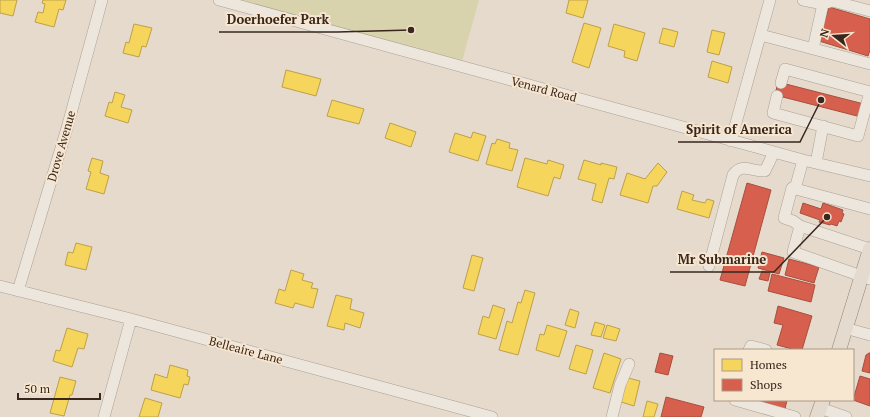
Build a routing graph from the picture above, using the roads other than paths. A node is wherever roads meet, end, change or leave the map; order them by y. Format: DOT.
graph roads {
  1 [pos="102,0"];
  2 [pos="219,0"];
  3 [pos="770,0"];
  4 [pos="805,0"];
  5 [pos="823,4"];
  6 [pos="870,11"];
  7 [pos="761,35"];
  8 [pos="813,49"];
  9 [pos="870,64"];
  10 [pos="781,83"];
  11 [pos="870,92"];
  12 [pos="777,96"];
  13 [pos="823,126"];
  14 [pos="731,141"];
  15 [pos="774,152"];
  16 [pos="803,160"];
  17 [pos="816,163"];
  18 [pos="870,176"];
  19 [pos="795,189"];
  20 [pos="870,209"];
  21 [pos="800,226"];
  22 [pos="870,249"];
  23 [pos="709,266"];
  24 [pos="866,277"];
  25 [pos="0,286"];
  26 [pos="18,291"];
  27 [pos="131,319"];
  28 [pos="845,328"];
  29 [pos="870,335"];
  30 [pos="750,349"];
  31 [pos="762,349"];
  32 [pos="838,349"];
  33 [pos="629,364"];
  34 [pos="739,401"];
  35 [pos="820,408"];
  36 [pos="104,417"];
  37 [pos="492,417"];
  38 [pos="612,417"];
  39 [pos="795,417"];
  40 [pos="846,417"];
  1 -- 26 [label="street, Drove Avenue"];
  2 -- 14 [label="street, Venard Road"];
  3 -- 7 [label="street"];
  4 -- 5 [label="street"];
  5 -- 6 [label="street"];
  5 -- 8 [label="street"];
  7 -- 8 [label="street"];
  7 -- 14 [label="street"];
  8 -- 9 [label="street"];
  10 -- 11 [label="street"];
  11 -- 13 [label="street"];
  12 -- 13 [label="street"];
  13 -- 17 [label="street"];
  14 -- 15 [label="street, Venard Road"];
  15 -- 16 [label="street, Venard Road"];
  15 -- 23 [label="street"];
  16 -- 17 [label="street, Venard Road"];
  16 -- 19 [label="street"];
  17 -- 18 [label="street, Venard Road"];
  19 -- 20 [label="street"];
  19 -- 21 [label="street"];
  21 -- 22 [label="street"];
  21 -- 24 [label="street"];
  22 -- 24 [label="main road"];
  24 -- 28 [label="main road"];
  25 -- 26 [label="street, Belleaire Lane"];
  26 -- 27 [label="street, Belleaire Lane"];
  27 -- 36 [label="street"];
  27 -- 37 [label="street, Belleaire Lane"];
  28 -- 29 [label="street"];
  28 -- 32 [label="main road"];
  30 -- 31 [label="street"];
  33 -- 38 [label="street"];
  34 -- 39 [label="street"];
  35 -- 40 [label="street"];
}
